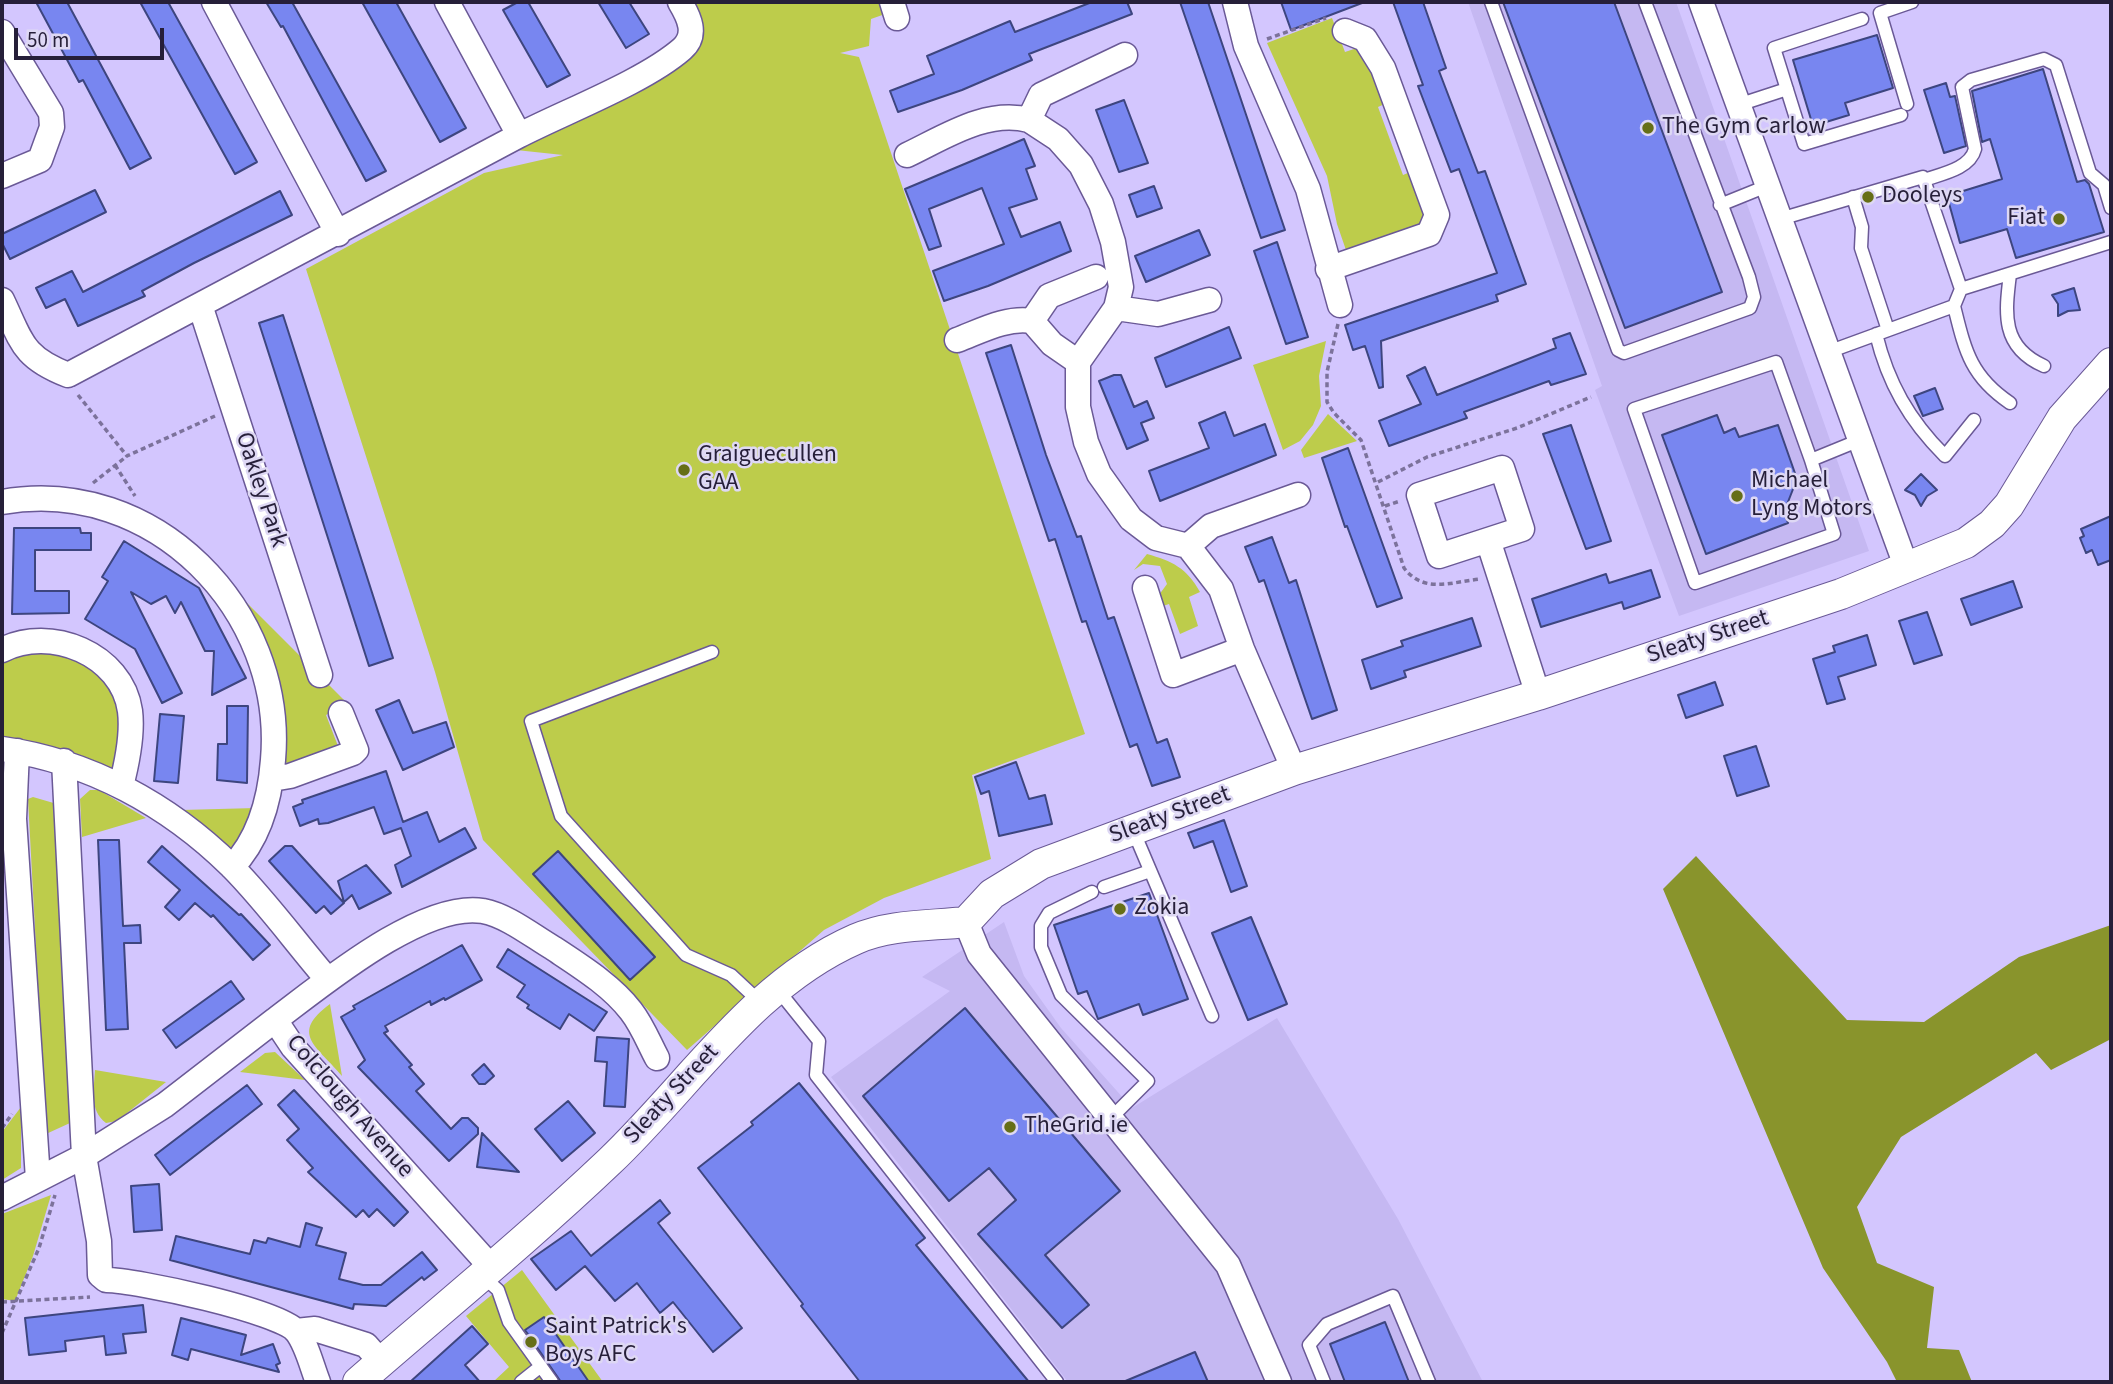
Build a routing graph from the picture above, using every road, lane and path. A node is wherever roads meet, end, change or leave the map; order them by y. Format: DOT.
graph roads {
  1 [pos="214,2"];
  2 [pos="447,2"];
  3 [pos="680,2"];
  4 [pos="1235,2"];
  5 [pos="1490,2"];
  6 [pos="1645,2"];
  7 [pos="1701,2"];
  8 [pos="1912,2"];
  9 [pos="1862,19"];
  10 [pos="1345,31"];
  11 [pos="2,32"];
  12 [pos="1246,46"];
  13 [pos="1125,55"];
  14 [pos="1787,89"];
  15 [pos="1738,105"];
  16 [pos="1029,120"];
  17 [pos="519,135"];
  18 [pos="907,155"];
  19 [pos="2,176"];
  20 [pos="1924,180"];
  21 [pos="1768,186"];
  22 [pos="1853,197"];
  23 [pos="1720,205"];
  24 [pos="2111,208"];
  25 [pos="1780,219"];
  26 [pos="338,234"];
  27 [pos="2111,242"];
  28 [pos="1328,269"];
  29 [pos="2010,274"];
  30 [pos="1096,277"];
  31 [pos="1961,289"];
  32 [pos="2,300"];
  33 [pos="1209,300"];
  34 [pos="200,305"];
  35 [pos="1340,305"];
  36 [pos="1954,306"];
  37 [pos="1116,308"];
  38 [pos="1032,321"];
  39 [pos="1882,332"];
  40 [pos="957,340"];
  41 [pos="1828,352"];
  42 [pos="1078,362"];
  43 [pos="2111,363"];
  44 [pos="2044,366"];
  45 [pos="68,375"];
  46 [pos="2111,392"];
  47 [pos="1591,397"];
  48 [pos="2010,403"];
  49 [pos="233,408"];
  50 [pos="2070,410"];
  51 [pos="1974,420"];
  52 [pos="1860,440"];
  53 [pos="127,456"];
  54 [pos="1811,460"];
  55 [pos="115,465"];
  56 [pos="1378,482"];
  57 [pos="1298,495"];
  58 [pos="74,499"];
  59 [pos="2,502"];
  60 [pos="139,521"];
  61 [pos="1488,540"];
  62 [pos="1188,546"];
  63 [pos="1906,566"];
  64 [pos="1499,575"];
  65 [pos="1145,588"];
  66 [pos="1242,649"];
  67 [pos="2,650"];
  68 [pos="712,652"];
  69 [pos="320,675"];
  70 [pos="1538,695"];
  71 [pos="341,713"];
  72 [pos="10,750"];
  73 [pos="64,761"];
  74 [pos="1294,769"];
  75 [pos="272,779"];
  76 [pos="121,786"];
  77 [pos="1132,830"];
  78 [pos="232,867"];
  79 [pos="1150,871"];
  80 [pos="966,922"];
  81 [pos="328,980"];
  82 [pos="769,997"];
  83 [pos="1212,1016"];
  84 [pos="275,1020"];
  85 [pos="657,1058"];
  86 [pos="1111,1118"];
  87 [pos="84,1156"];
  88 [pos="47,1175"];
  89 [pos="2,1198"];
  90 [pos="486,1271"];
  91 [pos="124,1280"];
  92 [pos="2,1302"];
  93 [pos="17,1303"];
  94 [pos="296,1331"];
  95 [pos="2,1333"];
  96 [pos="382,1362"];
  97 [pos="541,1366"];
  98 [pos="318,1382"];
  99 [pos="358,1382"];
  100 [pos="521,1382"];
  101 [pos="552,1382"];
  102 [pos="1057,1382"];
  103 [pos="1279,1382"];
  104 [pos="1322,1382"];
  105 [pos="1429,1382"];
  1 -- 26 [label="street"];
  2 -- 17 [label="street"];
  3 -- 17 [label="street"];
  4 -- 12 [label="street"];
  5 -- 23 [label="lane"];
  6 -- 23 [label="lane"];
  7 -- 15 [label="street"];
  8 -- 14 [label="lane"];
  9 -- 14 [label="lane"];
  10 -- 12 [label="path"];
  10 -- 28 [label="street"];
  11 -- 19 [label="street"];
  12 -- 28 [label="street"];
  13 -- 16 [label="street"];
  14 -- 15 [label="lane"];
  15 -- 21 [label="street"];
  16 -- 18 [label="street"];
  16 -- 37 [label="street"];
  17 -- 26 [label="street"];
  20 -- 22 [label="lane"];
  20 -- 24 [label="lane"];
  20 -- 31 [label="lane"];
  21 -- 23 [label="lane"];
  21 -- 25 [label="street"];
  22 -- 25 [label="lane"];
  22 -- 39 [label="lane"];
  25 -- 41 [label="street"];
  26 -- 34 [label="street"];
  27 -- 29 [label="lane"];
  28 -- 35 [label="street"];
  29 -- 31 [label="lane"];
  29 -- 44 [label="lane"];
  30 -- 38 [label="street"];
  31 -- 36 [label="lane"];
  32 -- 45 [label="street"];
  33 -- 37 [label="street"];
  34 -- 45 [label="street"];
  34 -- 49 [label="street, Oakley Park"];
  35 -- 56 [label="path"];
  36 -- 39 [label="lane"];
  36 -- 48 [label="lane"];
  37 -- 42 [label="street"];
  38 -- 40 [label="street"];
  38 -- 42 [label="street"];
  39 -- 41 [label="lane"];
  39 -- 51 [label="lane"];
  41 -- 52 [label="street"];
  42 -- 62 [label="street"];
  43 -- 50 [label="street, Sleaty Street"];
  45 -- 53 [label="path"];
  46 -- 50 [label="street"];
  47 -- 56 [label="path"];
  49 -- 53 [label="path"];
  49 -- 69 [label="street, Oakley Park"];
  50 -- 63 [label="street, Sleaty Street"];
  52 -- 54 [label="lane"];
  52 -- 63 [label="street"];
  53 -- 55 [label="path"];
  54 -- 54 [label="lane"];
  55 -- 58 [label="path"];
  55 -- 60 [label="path"];
  56 -- 64 [label="path"];
  57 -- 62 [label="street"];
  58 -- 59 [label="street"];
  58 -- 60 [label="street"];
  60 -- 75 [label="street"];
  61 -- 64 [label="street"];
  62 -- 66 [label="street"];
  63 -- 70 [label="street, Sleaty Street"];
  64 -- 70 [label="street"];
  65 -- 66 [label="street"];
  66 -- 74 [label="street"];
  67 -- 76 [label="street"];
  68 -- 82 [label="lane"];
  70 -- 74 [label="street, Sleaty Street"];
  71 -- 75 [label="street"];
  72 -- 73 [label="street"];
  72 -- 88 [label="street"];
  73 -- 76 [label="street"];
  73 -- 87 [label="street"];
  74 -- 77 [label="street, Sleaty Street"];
  75 -- 78 [label="street"];
  76 -- 78 [label="street"];
  77 -- 79 [label="lane"];
  77 -- 80 [label="street, Sleaty Street"];
  78 -- 81 [label="street"];
  79 -- 83 [label="lane"];
  79 -- 86 [label="lane"];
  80 -- 82 [label="street, Sleaty Street"];
  80 -- 86 [label="street"];
  81 -- 84 [label="street, Colclough Avenue"];
  81 -- 85 [label="street, Colclough Avenue"];
  82 -- 90 [label="street, Sleaty Street"];
  82 -- 102 [label="lane"];
  84 -- 87 [label="street"];
  84 -- 90 [label="street, Colclough Avenue"];
  86 -- 103 [label="street"];
  87 -- 88 [label="street"];
  87 -- 91 [label="street"];
  88 -- 89 [label="street"];
  88 -- 93 [label="path"];
  90 -- 96 [label="street, Sleaty Street"];
  90 -- 97 [label="lane"];
  91 -- 93 [label="path"];
  91 -- 94 [label="street"];
  92 -- 93 [label="path"];
  93 -- 95 [label="path"];
  94 -- 96 [label="street"];
  94 -- 98 [label="street"];
  96 -- 99 [label="street, Sleaty Street"];
  97 -- 100 [label="lane"];
  97 -- 101 [label="lane"];
  104 -- 105 [label="lane"];
}
